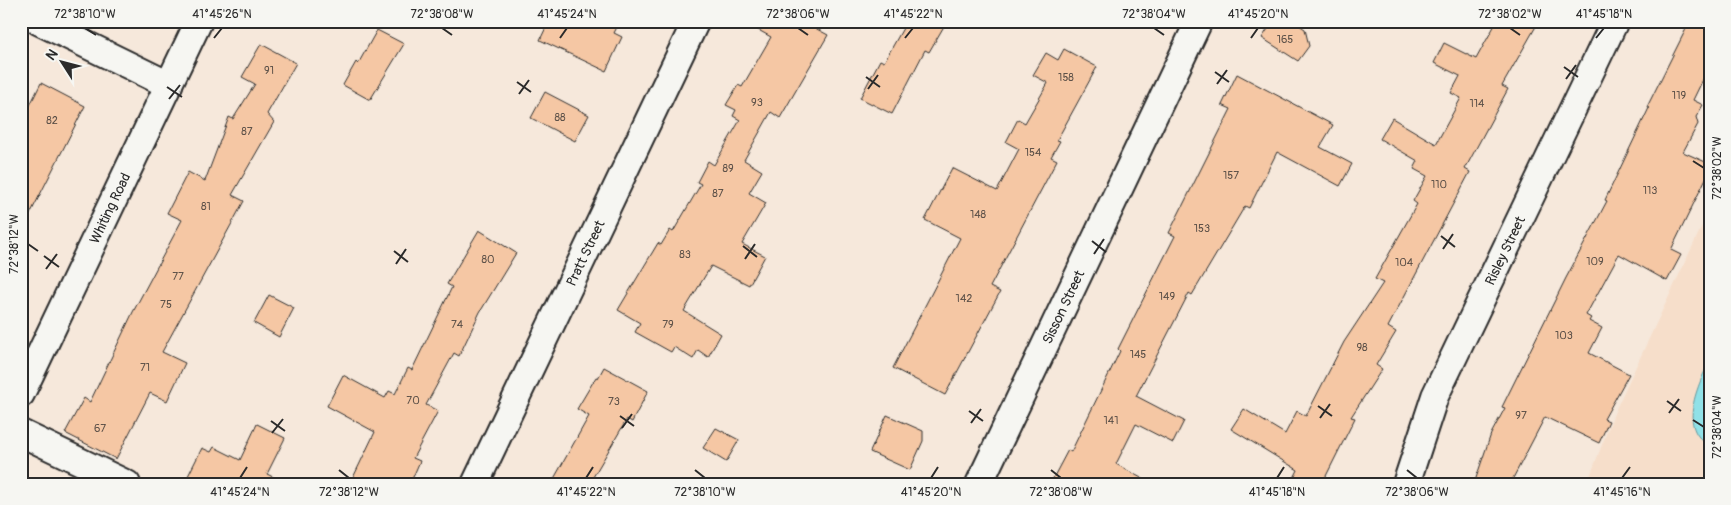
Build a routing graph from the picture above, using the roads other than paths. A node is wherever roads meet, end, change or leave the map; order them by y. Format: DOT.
graph roads {
  1 [pos="38,21"];
  2 [pos="199,21"];
  3 [pos="696,21"];
  4 [pos="1199,21"];
  5 [pos="1614,21"];
  6 [pos="169,85"];
  7 [pos="21,394"];
  8 [pos="21,432"];
  9 [pos="127,484"];
  10 [pos="475,484"];
  11 [pos="979,484"];
  12 [pos="1406,484"];
  1 -- 6 [label="street"];
  2 -- 6 [label="street, Whiting Road"];
  3 -- 10 [label="street, Pratt Street"];
  4 -- 11 [label="street, Sisson Street"];
  5 -- 12 [label="street, Risley Street"];
  6 -- 7 [label="street, Whiting Road"];
  8 -- 9 [label="street"];
}
